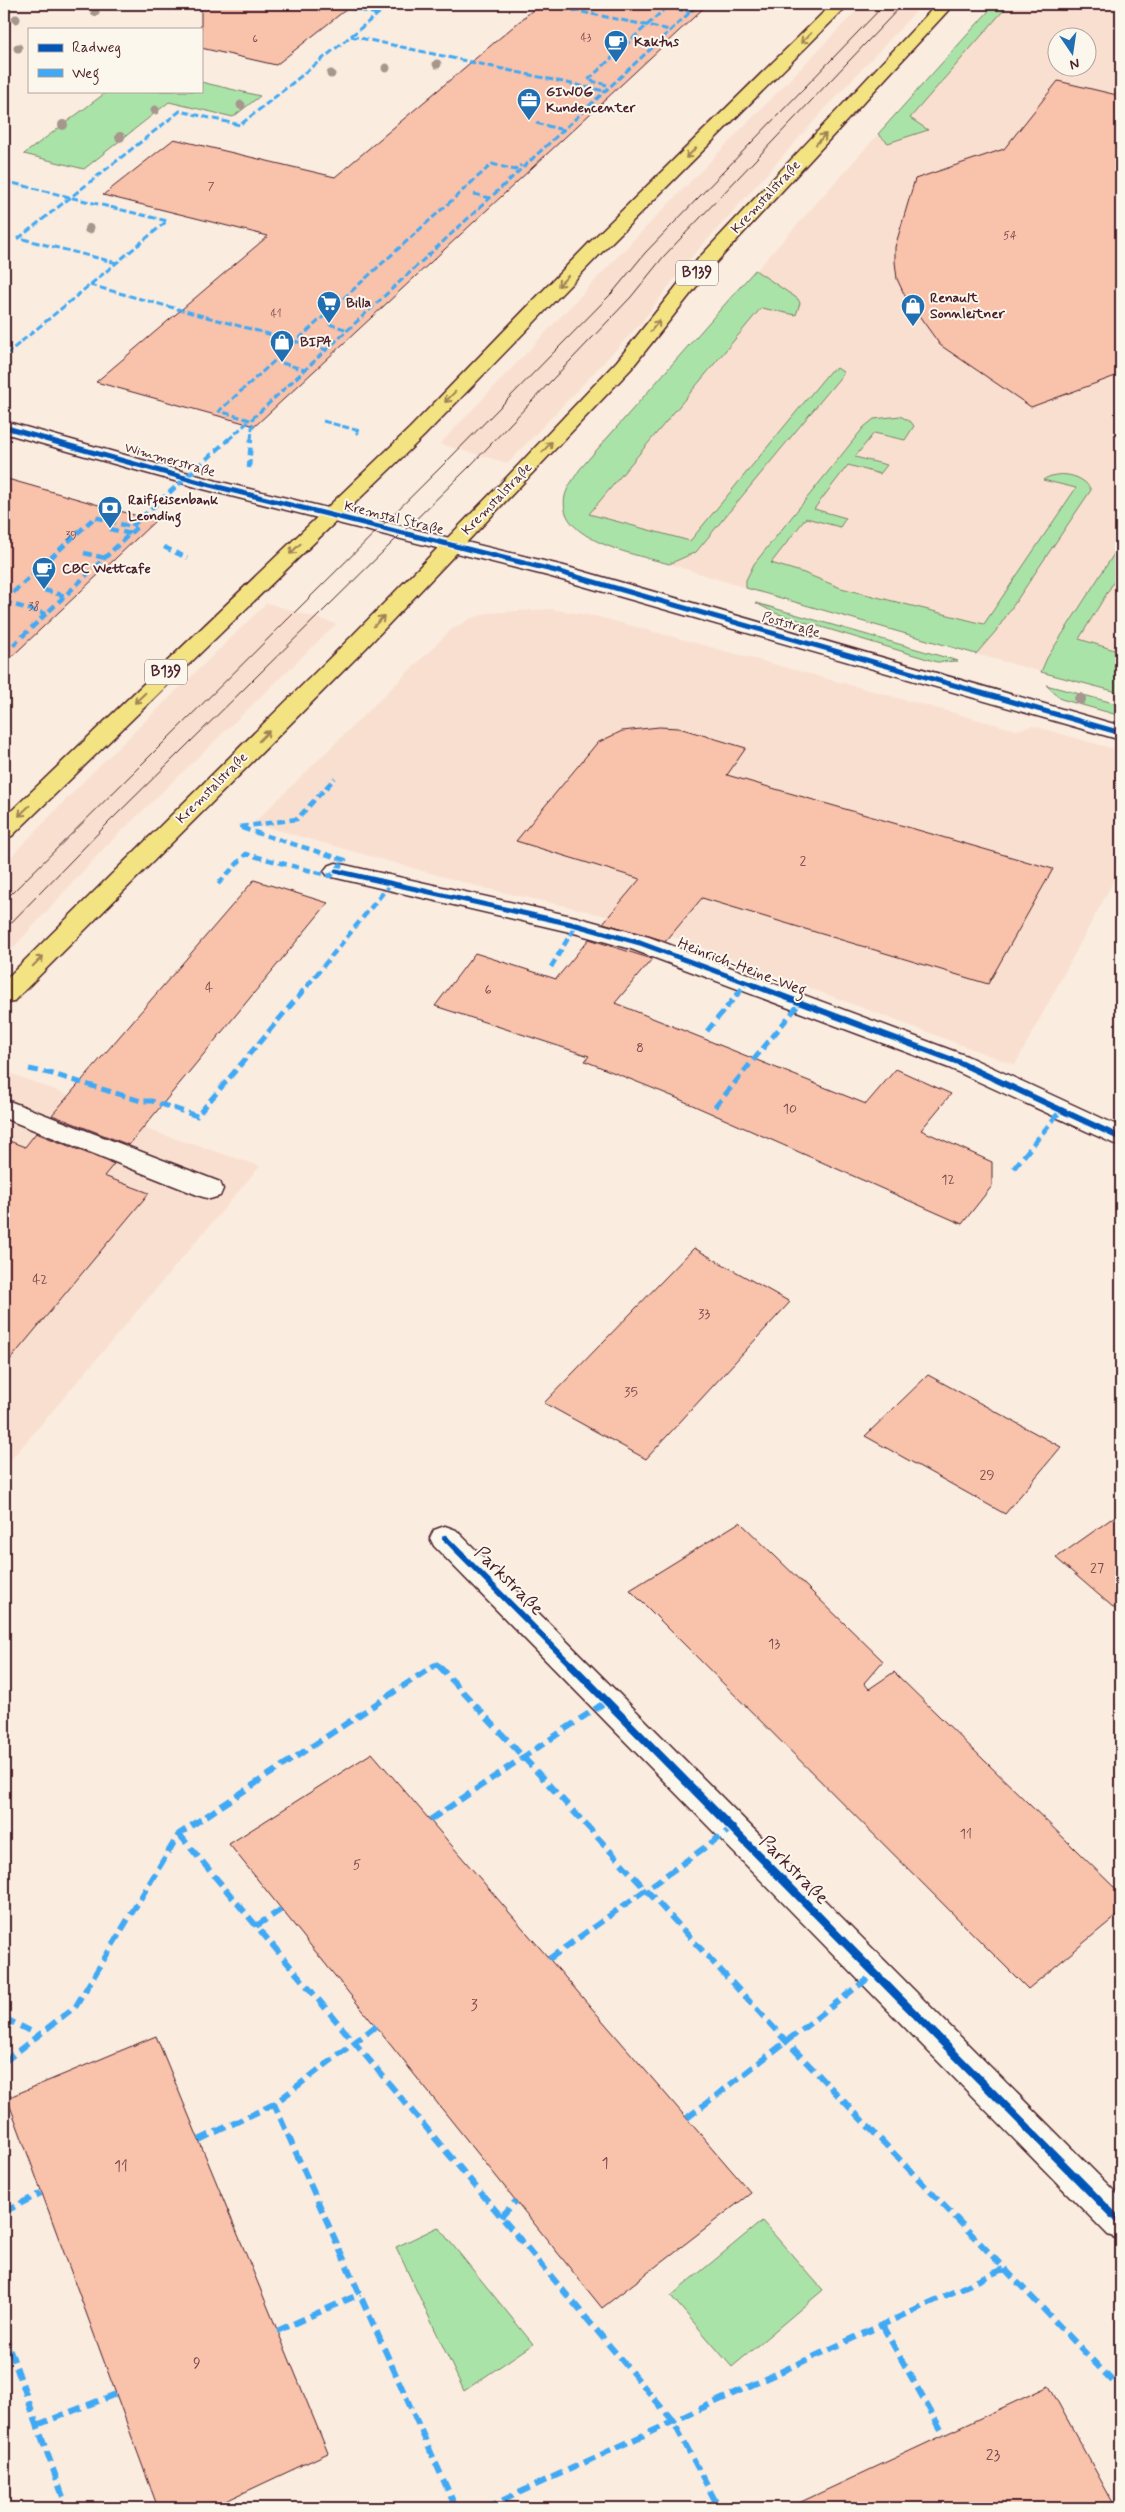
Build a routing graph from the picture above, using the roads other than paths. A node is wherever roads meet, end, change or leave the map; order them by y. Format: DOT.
graph roads {
  1 [pos="841,4"];
  2 [pos="946,4"];
  3 [pos="4,427"];
  4 [pos="330,515"];
  5 [pos="452,545"];
  6 [pos="1121,733"];
  7 [pos="4,831"];
  8 [pos="336,871"];
  9 [pos="4,996"];
  10 [pos="4,1108"];
  11 [pos="1121,1138"];
  12 [pos="210,1189"];
  13 [pos="445,1538"];
  14 [pos="1121,2223"];
  1 -- 4 [label="main road, B139, one-way"];
  5 -- 2 [label="main road, Kremstalstraße / B139, one-way"];
  3 -- 4 [label="street, Wimmerstraße"];
  4 -- 5 [label="street, Kremstal Straße"];
  4 -- 7 [label="main road, B139, one-way"];
  5 -- 6 [label="street, Poststraße"];
  9 -- 5 [label="main road, Kremstalstraße / B139, one-way"];
  8 -- 11 [label="street, Heinrich-Heine-Weg"];
  10 -- 12 [label="street"];
  13 -- 14 [label="street, Parkstraße"];
}
